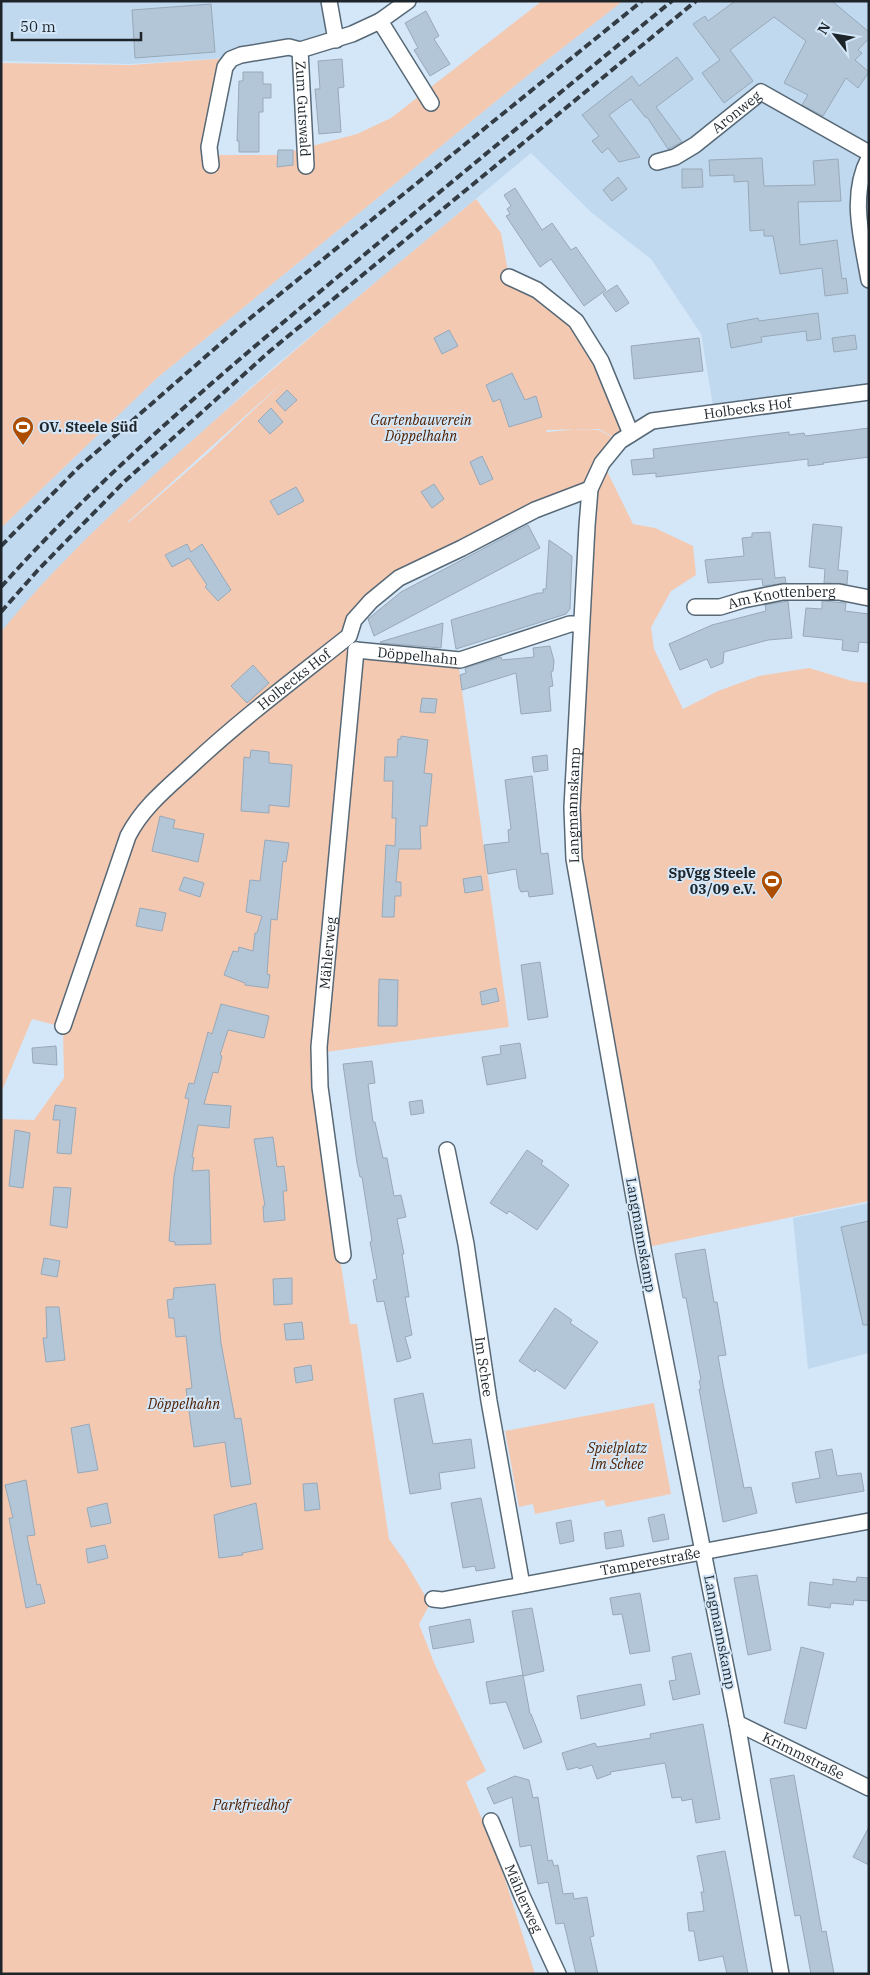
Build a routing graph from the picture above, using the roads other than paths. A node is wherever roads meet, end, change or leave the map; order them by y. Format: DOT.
graph roads {
  1 [pos="329,1"];
  2 [pos="408,1"];
  3 [pos="380,21"];
  4 [pos="336,40"];
  5 [pos="300,50"];
  6 [pos="431,103"];
  7 [pos="869,153"];
  8 [pos="869,158"];
  9 [pos="657,162"];
  10 [pos="211,165"];
  11 [pos="306,166"];
  12 [pos="509,277"];
  13 [pos="869,280"];
  14 [pos="869,392"];
  15 [pos="631,434"];
  16 [pos="590,489"];
  17 [pos="869,598"];
  18 [pos="695,607"];
  19 [pos="581,624"];
  20 [pos="350,636"];
  21 [pos="356,650"];
  22 [pos="63,1026"];
  23 [pos="447,1150"];
  24 [pos="343,1255"];
  25 [pos="869,1521"];
  26 [pos="704,1552"];
  27 [pos="522,1585"];
  28 [pos="433,1599"];
  29 [pos="738,1723"];
  30 [pos="869,1788"];
  31 [pos="491,1822"];
  32 [pos="558,1974"];
  33 [pos="781,1974"];
  1 -- 4 [label="street"];
  2 -- 3 [label="street, Zum Gutswald"];
  3 -- 4 [label="street, Zum Gutswald"];
  3 -- 6 [label="street"];
  4 -- 5 [label="street, Zum Gutswald"];
  5 -- 10 [label="street, Zum Gutswald"];
  5 -- 11 [label="street, Zum Gutswald"];
  7 -- 9 [label="street, Aronweg"];
  8 -- 13 [label="street"];
  12 -- 15 [label="street"];
  14 -- 15 [label="street, Holbecks Hof"];
  15 -- 16 [label="street, Holbecks Hof"];
  16 -- 19 [label="street, Langmannskamp"];
  16 -- 20 [label="street, Holbecks Hof"];
  17 -- 18 [label="street, Am Knottenberg"];
  19 -- 21 [label="street, Döppelhahn"];
  19 -- 26 [label="street, Langmannskamp"];
  20 -- 21 [label="street"];
  20 -- 22 [label="street, Holbecks Hof"];
  21 -- 24 [label="street, Mählerweg"];
  23 -- 27 [label="street, Im Schee"];
  25 -- 26 [label="street, Tamperestraße"];
  26 -- 27 [label="street, Tamperestraße"];
  26 -- 29 [label="street, Langmannskamp"];
  27 -- 28 [label="street, Tamperestraße"];
  29 -- 30 [label="street, Krimmstraße"];
  29 -- 33 [label="street, Langmannskamp"];
  31 -- 32 [label="street, Mählerweg"];
}
